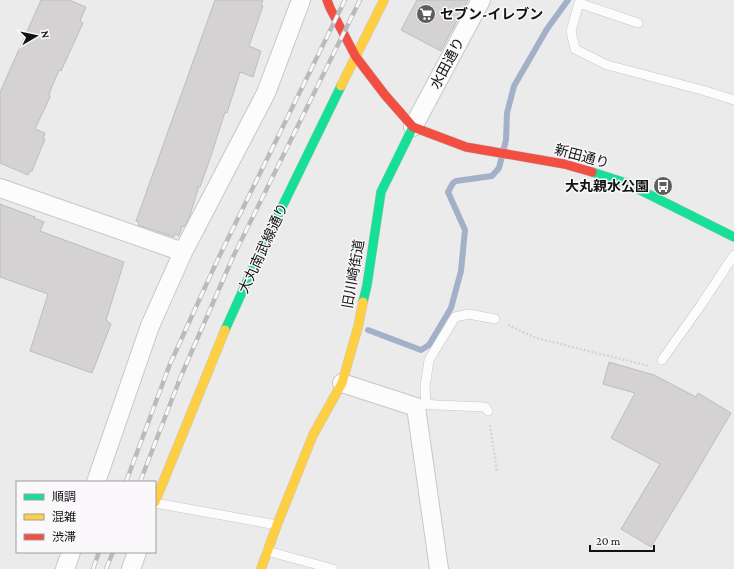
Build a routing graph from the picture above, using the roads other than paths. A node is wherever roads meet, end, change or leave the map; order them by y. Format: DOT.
graph roads {
  1 [pos="301,0"];
  2 [pos="328,0"];
  3 [pos="384,0"];
  4 [pos="481,0"];
  5 [pos="580,2"];
  6 [pos="638,23"];
  7 [pos="356,56"];
  8 [pos="734,100"];
  9 [pos="414,127"];
  10 [pos="0,188"];
  11 [pos="734,237"];
  12 [pos="183,252"];
  13 [pos="734,255"];
  14 [pos="495,319"];
  15 [pos="662,360"];
  16 [pos="342,382"];
  17 [pos="421,405"];
  18 [pos="488,411"];
  19 [pos="96,481"];
  20 [pos="156,500"];
  21 [pos="156,503"];
  22 [pos="277,525"];
  23 [pos="267,552"];
  24 [pos="71,553"];
  25 [pos="137,553"];
  26 [pos="65,569"];
  27 [pos="131,569"];
  28 [pos="261,569"];
  29 [pos="333,569"];
  30 [pos="439,569"];
  1 -- 12 [label="street"];
  2 -- 7 [label="street"];
  3 -- 7 [label="street, 大丸南武線通り"];
  4 -- 9 [label="street, 水田通り"];
  5 -- 6 [label="lane"];
  5 -- 8 [label="lane"];
  7 -- 9 [label="street"];
  7 -- 20 [label="street, 大丸南武線通り"];
  9 -- 11 [label="street, 新田通り"];
  9 -- 16 [label="street, 旧川崎街道"];
  10 -- 12 [label="street"];
  12 -- 19 [label="street"];
  13 -- 15 [label="lane"];
  14 -- 17 [label="lane"];
  16 -- 17 [label="street"];
  16 -- 22 [label="street, 旧川崎街道"];
  17 -- 18 [label="lane"];
  17 -- 30 [label="street"];
  21 -- 22 [label="lane"];
  22 -- 23 [label="street, 旧川崎街道"];
  23 -- 28 [label="street, 旧川崎街道"];
  23 -- 29 [label="lane"];
  24 -- 26 [label="street"];
  25 -- 27 [label="street"];
}
